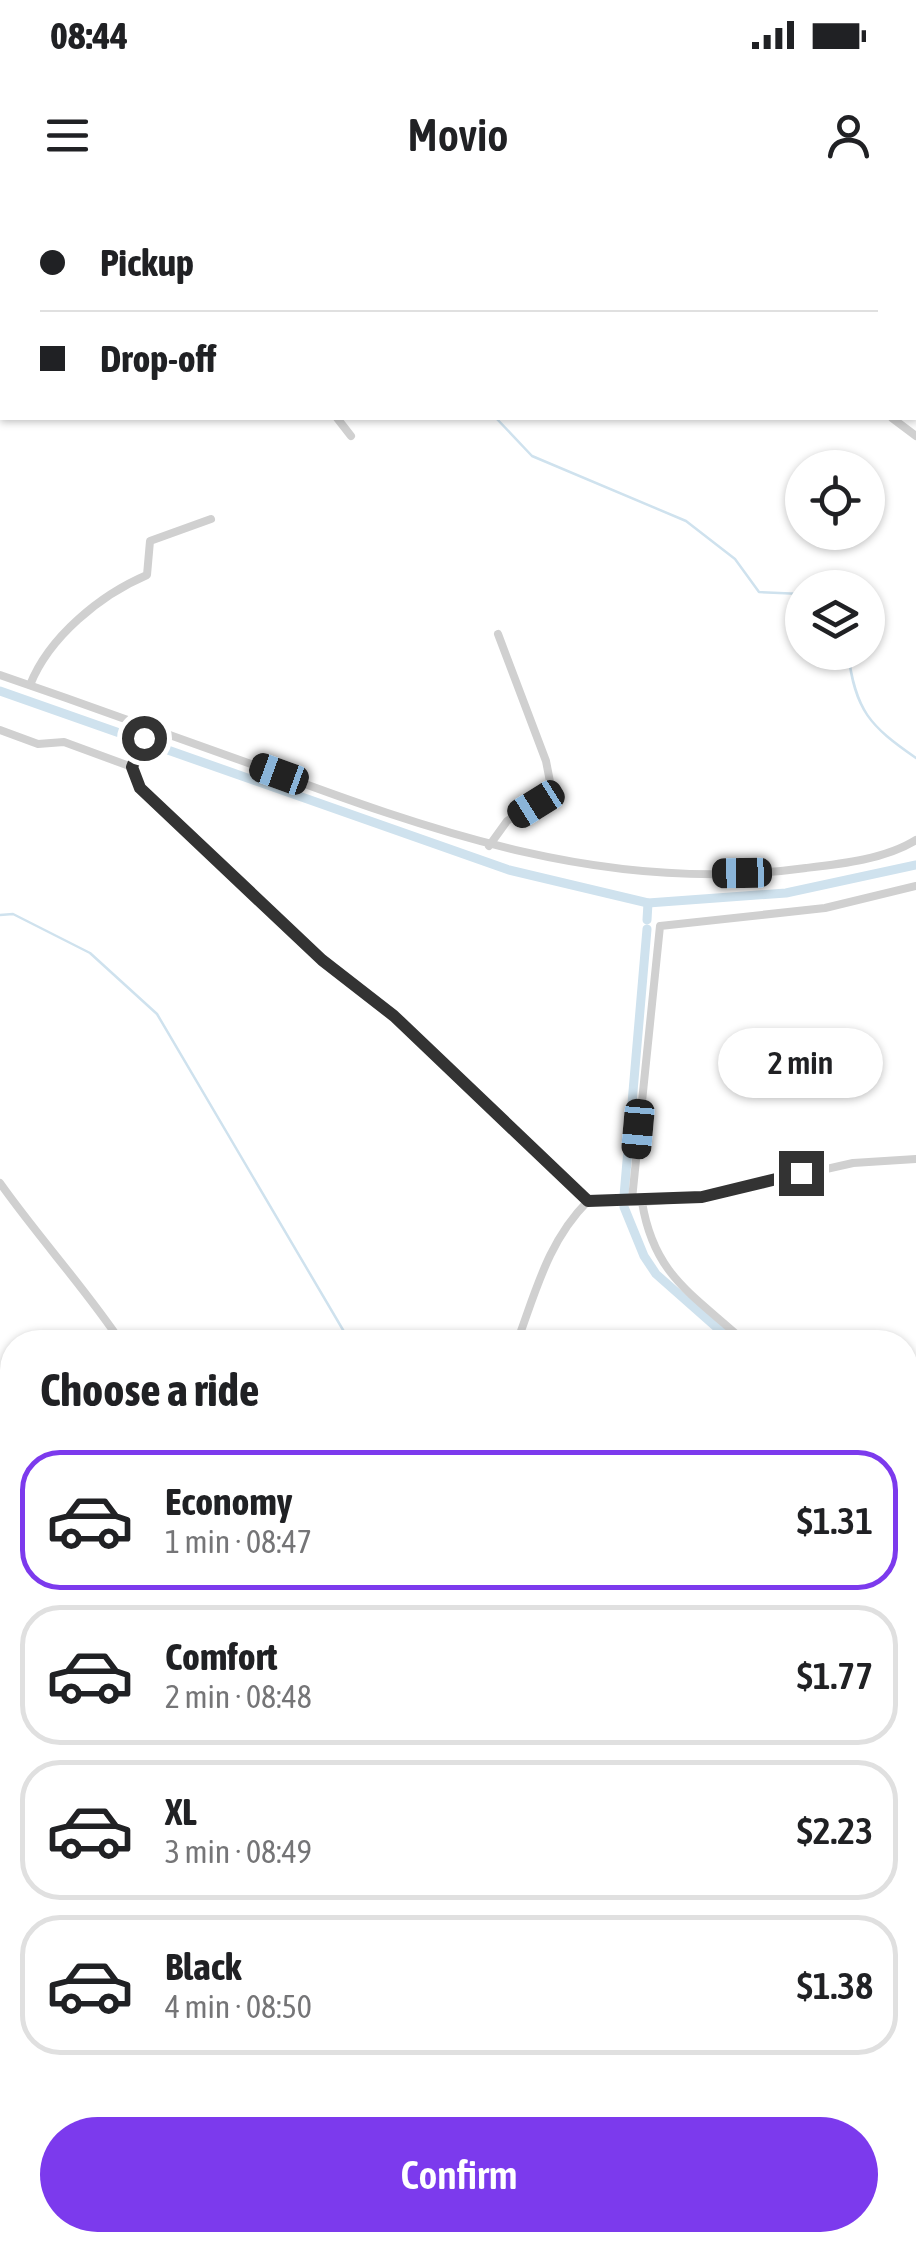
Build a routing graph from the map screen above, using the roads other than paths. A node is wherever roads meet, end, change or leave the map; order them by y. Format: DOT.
graph roads {
  1 [pos="339,420"];
  2 [pos="895,420"];
  3 [pos="352,436"];
  4 [pos="916,436"];
  5 [pos="211,520"];
  6 [pos="498,634"];
  7 [pos="0,675"];
  8 [pos="30,685"];
  9 [pos="148,726"];
  10 [pos="0,730"];
  11 [pos="134,763"];
  12 [pos="914,843"];
  13 [pos="489,846"];
  14 [pos="916,886"];
  15 [pos="916,1158"];
  16 [pos="0,1184"];
  17 [pos="632,1198"];
  18 [pos="588,1201"];
  19 [pos="642,1202"];
  20 [pos="113,1330"];
  21 [pos="521,1330"];
  22 [pos="734,1330"];
  1 -- 3 [label="street"];
  2 -- 4 [label="street"];
  5 -- 8 [label="street"];
  6 -- 13 [label="street"];
  7 -- 8 [label="street"];
  8 -- 9 [label="street"];
  9 -- 11 [label="street"];
  9 -- 13 [label="street"];
  10 -- 11 [label="street"];
  11 -- 18 [label="street"];
  12 -- 13 [label="street"];
  14 -- 17 [label="street"];
  15 -- 19 [label="street"];
  16 -- 20 [label="street"];
  17 -- 18 [label="street"];
  17 -- 19 [label="street"];
  18 -- 21 [label="street"];
  19 -- 22 [label="street"];
}
